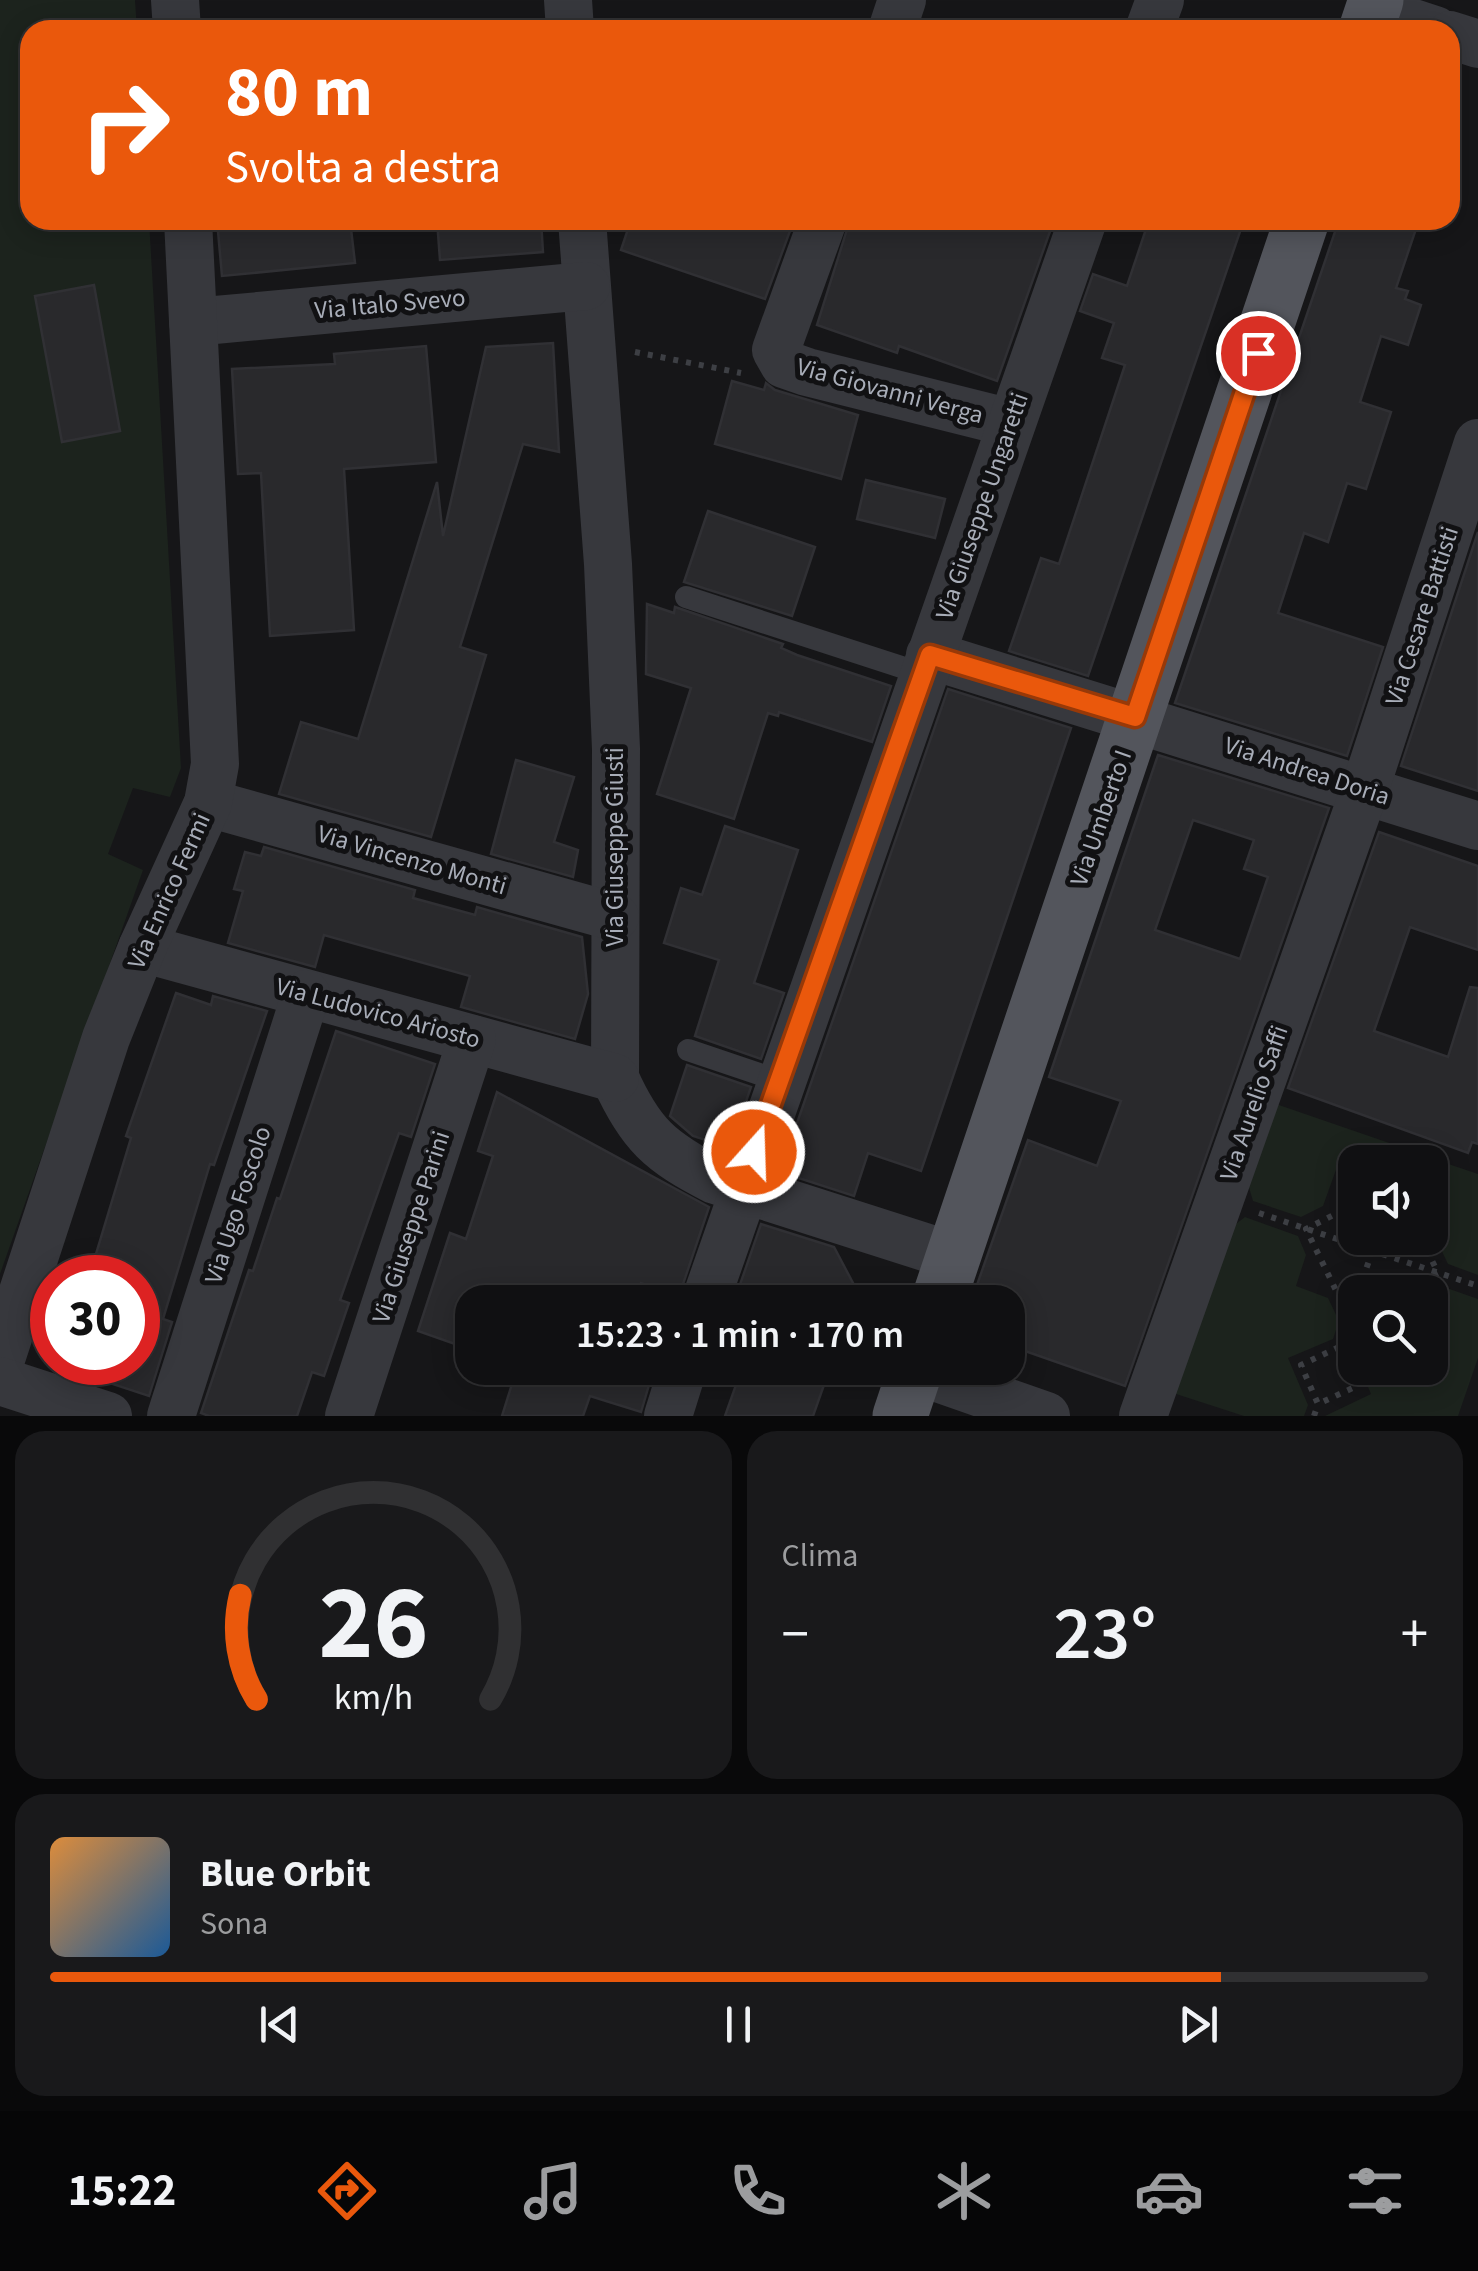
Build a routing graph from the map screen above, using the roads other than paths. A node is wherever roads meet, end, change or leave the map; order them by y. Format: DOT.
graph roads {
  1 [pos="1372,13"];
  2 [pos="1398,20"];
  3 [pos="188,230"];
  4 [pos="583,230"];
  5 [pos="820,230"];
  6 [pos="1079,230"];
  7 [pos="1299,230"];
  8 [pos="586,286"];
  9 [pos="193,322"];
  10 [pos="1011,423"];
  11 [pos="1478,442"];
  12 [pos="686,597"];
  13 [pos="926,664"];
  14 [pos="1135,717"];
  15 [pos="1365,789"];
  16 [pos="208,803"];
  17 [pos="1478,826"];
  18 [pos="615,917"];
  19 [pos="142,948"];
  20 [pos="306,994"];
  21 [pos="472,1039"];
  22 [pos="688,1050"];
  23 [pos="615,1078"];
  24 [pos="780,1080"];
  25 [pos="742,1188"];
  26 [pos="946,1279"];
  27 [pos="710,1285"];
  28 [pos="0,1362"];
  29 [pos="0,1382"];
  30 [pos="678,1385"];
  31 [pos="910,1385"];
  32 [pos="108,1416"];
  33 [pos="171,1416"];
  34 [pos="349,1416"];
  35 [pos="668,1416"];
  36 [pos="1046,1416"];
  37 [pos="1143,1416"];
  1 -- 2 [label="street"];
  3 -- 9 [label="street, Via Enrico Fermi"];
  4 -- 8 [label="street, Via Giuseppe Giusti"];
  5 -- 10 [label="street, Via Giovanni Verga"];
  6 -- 10 [label="street, Via Giuseppe Ungaretti"];
  7 -- 14 [label="main road, Via Umberto I"];
  8 -- 9 [label="street, Via Italo Svevo"];
  8 -- 18 [label="street, Via Giuseppe Giusti"];
  9 -- 16 [label="street, Via Enrico Fermi"];
  10 -- 13 [label="street, Via Giuseppe Ungaretti"];
  11 -- 15 [label="street, Via Cesare Battisti"];
  12 -- 13 [label="lane"];
  13 -- 14 [label="street, Via Andrea Doria"];
  13 -- 24 [label="street, Via Giuseppe Ungaretti"];
  14 -- 15 [label="street, Via Andrea Doria"];
  14 -- 26 [label="main road, Via Umberto I"];
  15 -- 17 [label="street, Via Andrea Doria"];
  15 -- 37 [label="street, Via Aurelio Saffi"];
  16 -- 18 [label="street, Via Vincenzo Monti"];
  16 -- 19 [label="street, Via Enrico Fermi"];
  18 -- 23 [label="street, Via Giuseppe Giusti"];
  19 -- 20 [label="street, Via Ludovico Ariosto"];
  19 -- 28 [label="street, Via Enrico Fermi"];
  20 -- 21 [label="street, Via Ludovico Ariosto"];
  20 -- 33 [label="street, Via Ugo Foscolo"];
  21 -- 23 [label="street, Via Ludovico Ariosto"];
  21 -- 34 [label="street, Via Giuseppe Parini"];
  22 -- 24 [label="lane"];
  23 -- 25 [label="street, Via Giuseppe Giusti"];
  24 -- 25 [label="street, Via Giuseppe Ungaretti"];
  25 -- 26 [label="street, Via Giuseppe Giusti"];
  25 -- 27 [label="street, Via Giuseppe Ungaretti"];
  29 -- 32 [label="street"];
  30 -- 35 [label="street"];
  31 -- 36 [label="street"];
}
